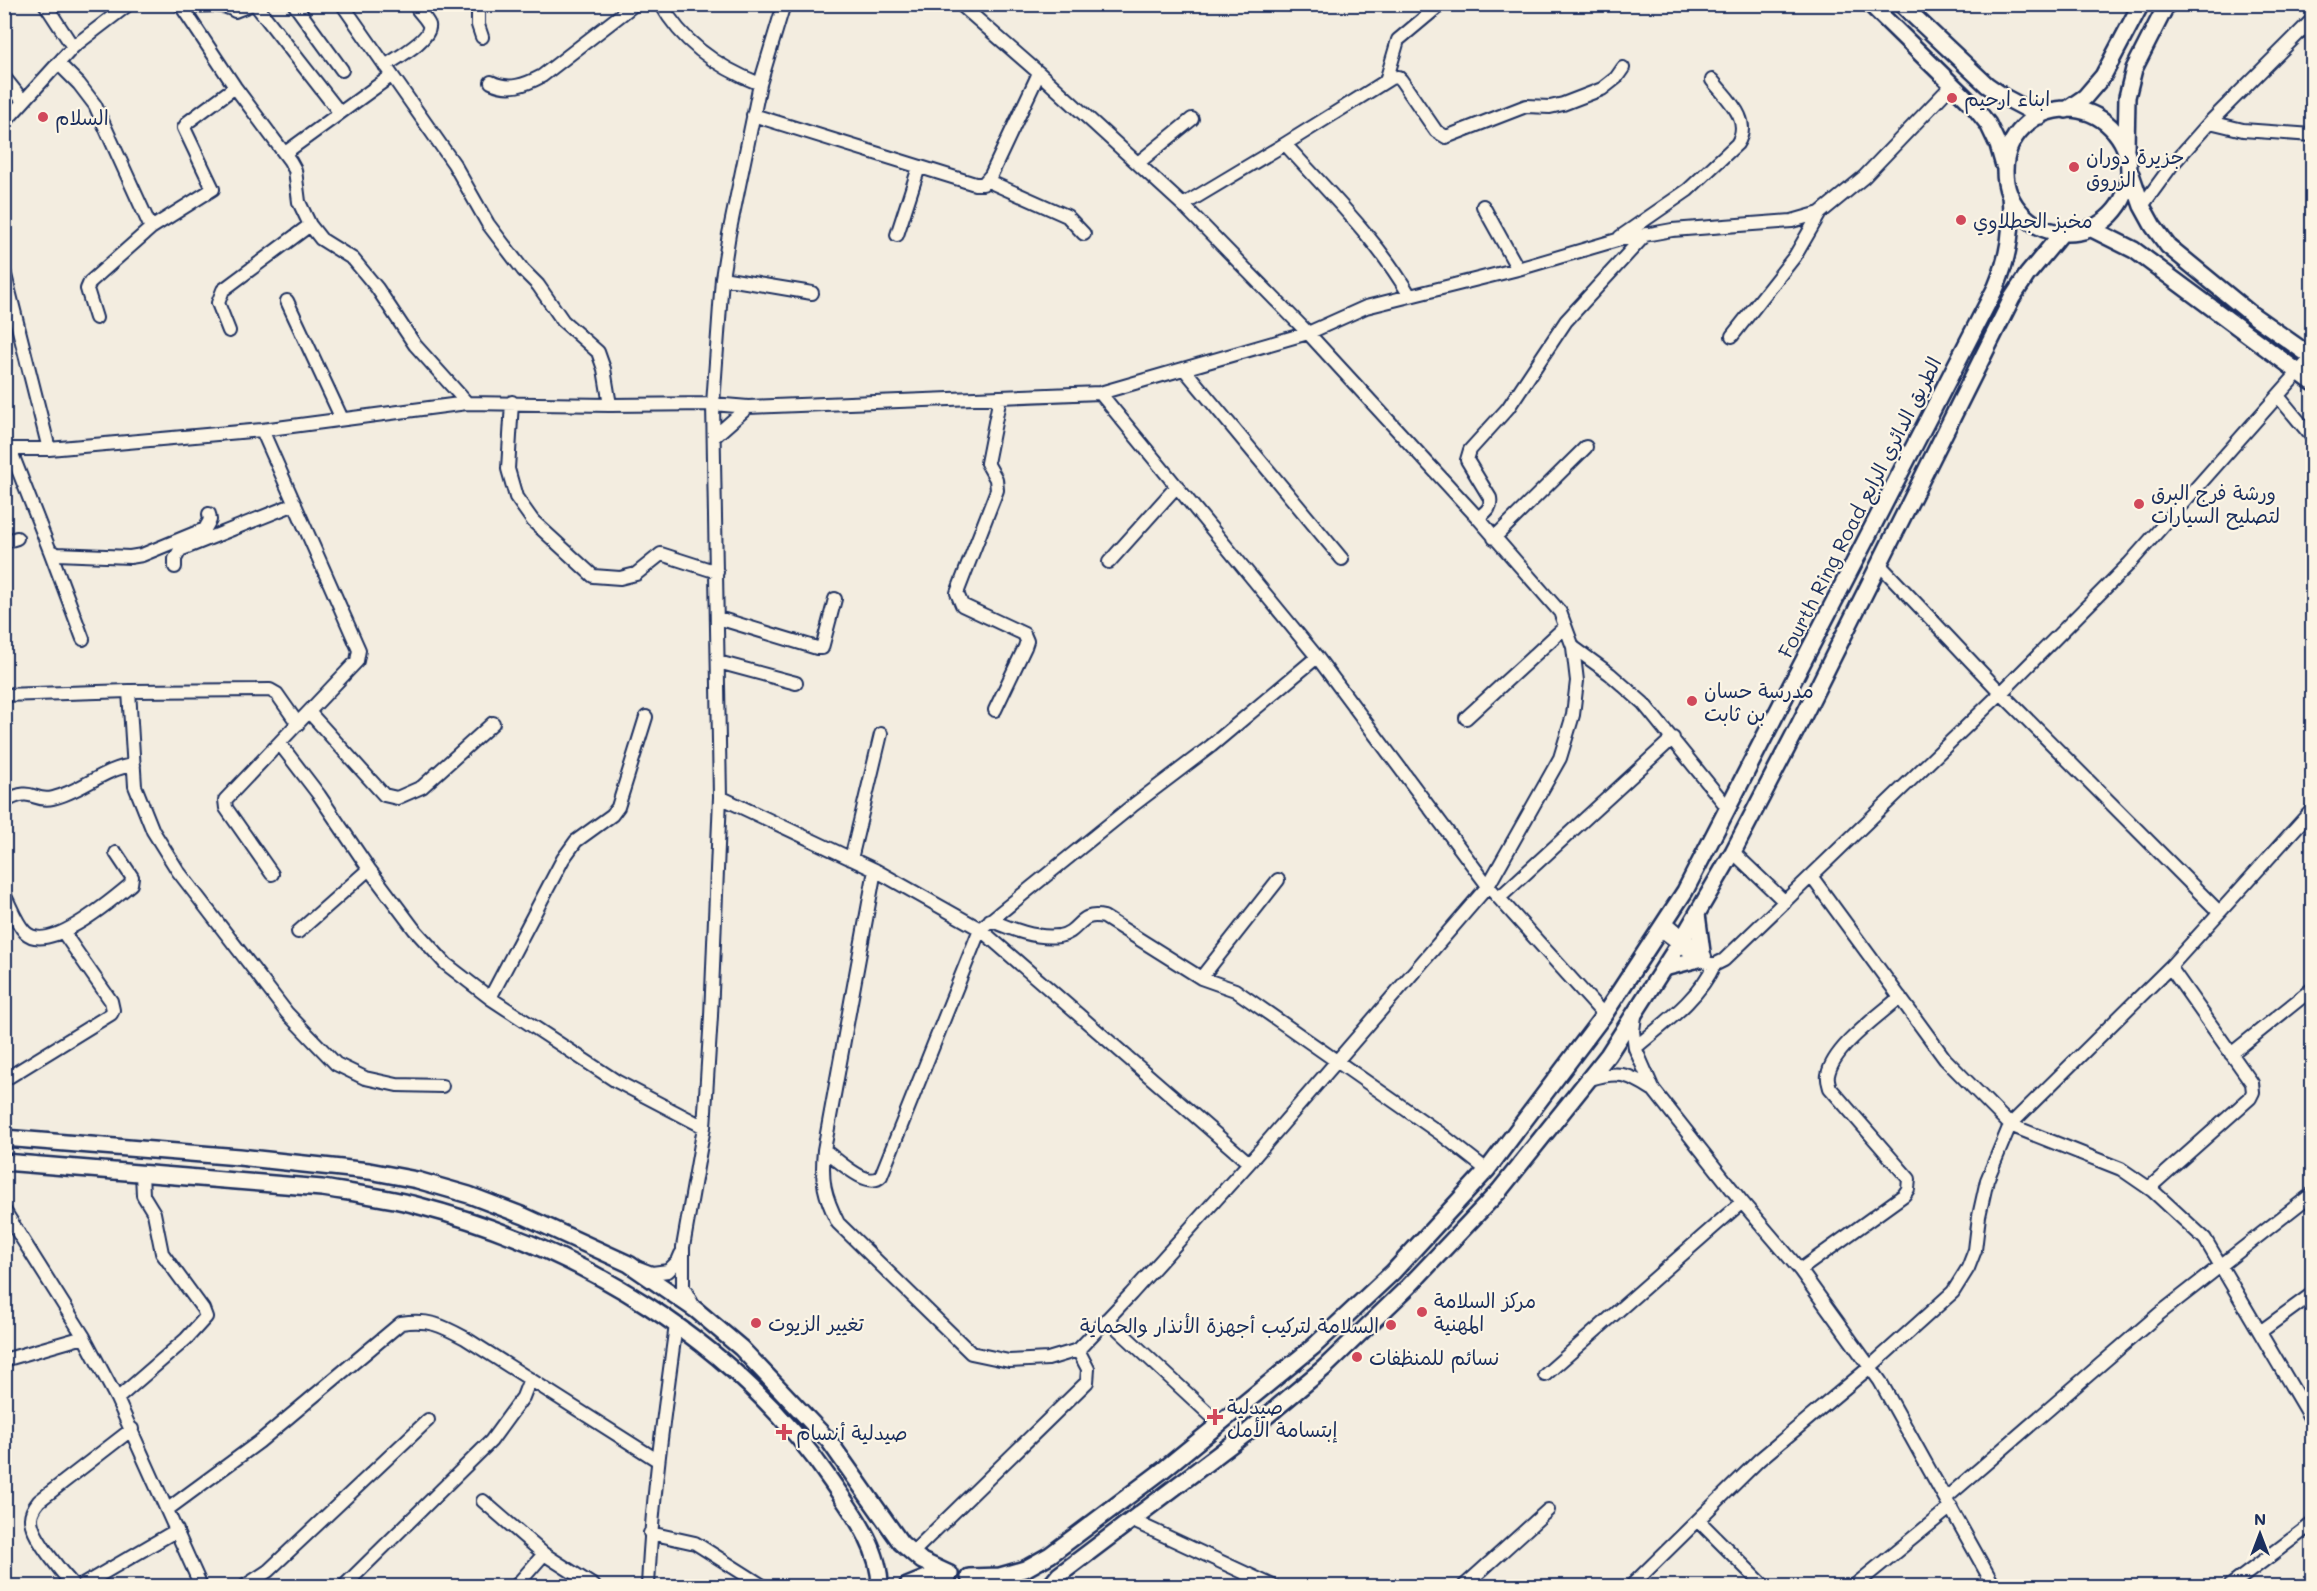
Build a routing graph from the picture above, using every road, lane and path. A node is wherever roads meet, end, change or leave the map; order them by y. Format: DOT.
graph roads {
  1 [pos="45,4"];
  2 [pos="129,4"];
  3 [pos="254,4"];
  4 [pos="294,4"];
  5 [pos="342,4"];
  6 [pos="478,4"];
  7 [pos="635,4"];
  8 [pos="661,4"];
  9 [pos="784,4"];
  10 [pos="960,4"];
  11 [pos="1441,4"];
  12 [pos="1870,4"];
  13 [pos="1901,4"];
  14 [pos="2141,4"];
  15 [pos="2167,4"];
  16 [pos="181,6"];
  17 [pos="418,10"];
  18 [pos="2313,20"];
  19 [pos="482,37"];
  20 [pos="73,47"];
  21 [pos="58,63"];
  22 [pos="1623,69"];
  23 [pos="342,70"];
  24 [pos="388,71"];
  25 [pos="1039,73"];
  26 [pos="4,77"];
  27 [pos="1712,80"];
  28 [pos="1386,81"];
  29 [pos="491,82"];
  30 [pos="760,84"];
  31 [pos="1953,84"];
  32 [pos="235,87"];
  33 [pos="23,101"];
  34 [pos="2066,110"];
  35 [pos="340,113"];
  36 [pos="753,115"];
  37 [pos="2040,116"];
  38 [pos="1192,119"];
  39 [pos="2210,122"];
  40 [pos="4,123"];
  41 [pos="2313,135"];
  42 [pos="1285,144"];
  43 [pos="285,153"];
  44 [pos="2128,161"];
  45 [pos="1138,163"];
  46 [pos="919,167"];
  47 [pos="2005,169"];
  48 [pos="987,181"];
  49 [pos="2010,195"];
  50 [pos="1184,205"];
  51 [pos="1483,206"];
  52 [pos="2142,206"];
  53 [pos="1820,213"];
  54 [pos="310,225"];
  55 [pos="151,228"];
  56 [pos="2090,228"];
  57 [pos="2062,233"];
  58 [pos="1084,234"];
  59 [pos="1646,234"];
  60 [pos="897,235"];
  61 [pos="1617,240"];
  62 [pos="1518,269"];
  63 [pos="4,271"];
  64 [pos="722,278"];
  65 [pos="812,293"];
  66 [pos="1410,296"];
  67 [pos="287,300"];
  68 [pos="9,312"];
  69 [pos="96,318"];
  70 [pos="229,331"];
  71 [pos="1308,333"];
  72 [pos="1732,336"];
  73 [pos="2313,357"];
  74 [pos="1184,369"];
  75 [pos="2299,373"];
  76 [pos="2313,382"];
  77 [pos="1101,393"];
  78 [pos="2278,396"];
  79 [pos="1000,397"];
  80 [pos="512,402"];
  81 [pos="467,403"];
  82 [pos="713,404"];
  83 [pos="610,405"];
  84 [pos="748,407"];
  85 [pos="342,418"];
  86 [pos="262,430"];
  87 [pos="714,437"];
  88 [pos="2313,437"];
  89 [pos="1586,447"];
  90 [pos="49,448"];
  91 [pos="7,449"];
  92 [pos="1177,486"];
  93 [pos="295,504"];
  94 [pos="209,514"];
  95 [pos="1478,518"];
  96 [pos="18,538"];
  97 [pos="1494,538"];
  98 [pos="4,542"];
  99 [pos="50,551"];
  100 [pos="1342,559"];
  101 [pos="1109,562"];
  102 [pos="1879,564"];
  103 [pos="175,567"];
  104 [pos="717,572"];
  105 [pos="835,599"];
  106 [pos="718,618"];
  107 [pos="1565,627"];
  108 [pos="83,639"];
  109 [pos="1573,647"];
  110 [pos="1317,657"];
  111 [pos="718,662"];
  112 [pos="796,683"];
  113 [pos="129,691"];
  114 [pos="2001,693"];
  115 [pos="4,695"];
  116 [pos="995,710"];
  117 [pos="309,712"];
  118 [pos="646,717"];
  119 [pos="1466,718"];
  120 [pos="494,723"];
  121 [pos="298,724"];
  122 [pos="881,734"];
  123 [pos="1673,738"];
  124 [pos="280,744"];
  125 [pos="134,765"];
  126 [pos="720,797"];
  127 [pos="4,802"];
  128 [pos="1728,808"];
  129 [pos="2313,810"];
  130 [pos="1733,852"];
  131 [pos="116,853"];
  132 [pos="851,859"];
  133 [pos="369,870"];
  134 [pos="875,870"];
  135 [pos="272,874"];
  136 [pos="1811,876"];
  137 [pos="1278,880"];
  138 [pos="1488,886"];
  139 [pos="4,894"];
  140 [pos="1499,898"];
  141 [pos="1785,902"];
  142 [pos="2218,912"];
  143 [pos="1697,914"];
  144 [pos="990,920"];
  145 [pos="1664,926"];
  146 [pos="980,929"];
  147 [pos="63,932"];
  148 [pos="298,932"];
  149 [pos="1681,939"];
  150 [pos="1706,960"];
  151 [pos="2170,967"];
  152 [pos="1664,968"];
  153 [pos="1201,978"];
  154 [pos="2313,989"];
  155 [pos="1900,997"];
  156 [pos="490,998"];
  157 [pos="1636,1011"];
  158 [pos="1604,1015"];
  159 [pos="1635,1048"];
  160 [pos="2231,1054"];
  161 [pos="1336,1060"];
  162 [pos="1590,1079"];
  163 [pos="4,1080"];
  164 [pos="442,1086"];
  165 [pos="1653,1089"];
  166 [pos="2010,1125"];
  167 [pos="704,1127"];
  168 [pos="5,1138"];
  169 [pos="824,1150"];
  170 [pos="239,1157"];
  171 [pos="5,1163"];
  172 [pos="1249,1163"];
  173 [pos="1487,1170"];
  174 [pos="142,1173"];
  175 [pos="237,1181"];
  176 [pos="2149,1188"];
  177 [pos="2313,1194"];
  178 [pos="1742,1202"];
  179 [pos="4,1210"];
  180 [pos="683,1247"];
  181 [pos="629,1264"];
  182 [pos="2221,1264"];
  183 [pos="1800,1269"];
  184 [pos="2313,1294"];
  185 [pos="696,1310"];
  186 [pos="1107,1319"];
  187 [pos="676,1325"];
  188 [pos="2260,1332"];
  189 [pos="84,1337"];
  190 [pos="1078,1350"];
  191 [pos="4,1360"];
  192 [pos="1870,1367"];
  193 [pos="1545,1375"];
  194 [pos="530,1379"];
  195 [pos="117,1399"];
  196 [pos="428,1420"];
  197 [pos="2313,1421"];
  198 [pos="1220,1424"];
  199 [pos="132,1429"];
  200 [pos="657,1460"];
  201 [pos="483,1501"];
  202 [pos="1948,1502"];
  203 [pos="168,1509"];
  204 [pos="1548,1509"];
  205 [pos="1131,1520"];
  206 [pos="1698,1520"];
  207 [pos="2313,1524"];
  208 [pos="177,1530"];
  209 [pos="650,1533"];
  210 [pos="912,1553"];
  211 [pos="544,1554"];
  212 [pos="950,1574"];
  213 [pos="969,1577"];
  214 [pos="74,1587"];
  215 [pos="81,1587"];
  216 [pos="201,1587"];
  217 [pos="245,1587"];
  218 [pos="344,1587"];
  219 [pos="516,1587"];
  220 [pos="594,1587"];
  221 [pos="648,1587"];
  222 [pos="763,1587"];
  223 [pos="880,1587"];
  224 [pos="907,1587"];
  225 [pos="989,1587"];
  226 [pos="1050,1587"];
  227 [pos="1273,1587"];
  228 [pos="1464,1587"];
  229 [pos="1631,1587"];
  230 [pos="1764,1587"];
  231 [pos="1854,1587"];
  232 [pos="1994,1587"];
  233 [pos="2230,1587"];
  1 -- 20 [label="street"];
  2 -- 20 [label="street"];
  3 -- 16 [label="street"];
  3 -- 35 [label="street"];
  4 -- 23 [label="street"];
  5 -- 24 [label="street"];
  6 -- 19 [label="street"];
  7 -- 29 [label="street"];
  8 -- 30 [label="street"];
  9 -- 30 [label="street"];
  10 -- 25 [label="street"];
  11 -- 28 [label="street"];
  12 -- 31 [label="main road"];
  13 -- 37 [label="main road"];
  14 -- 34 [label="main road"];
  15 -- 44 [label="main road"];
  16 -- 32 [label="street"];
  17 -- 24 [label="street"];
  18 -- 39 [label="street"];
  20 -- 21 [label="street"];
  21 -- 33 [label="street"];
  21 -- 55 [label="street"];
  22 -- 28 [label="street"];
  24 -- 35 [label="street"];
  24 -- 83 [label="street"];
  25 -- 45 [label="street"];
  25 -- 48 [label="street"];
  26 -- 33 [label="street"];
  27 -- 61 [label="street"];
  28 -- 42 [label="street"];
  30 -- 36 [label="street"];
  31 -- 47 [label="main road"];
  31 -- 53 [label="street"];
  32 -- 43 [label="street"];
  32 -- 55 [label="street"];
  33 -- 40 [label="street"];
  34 -- 37 [label="main road"];
  34 -- 44 [label="main road"];
  35 -- 43 [label="street"];
  36 -- 46 [label="street"];
  36 -- 64 [label="street"];
  37 -- 47 [label="main road"];
  38 -- 45 [label="street"];
  39 -- 41 [label="street"];
  39 -- 52 [label="street"];
  42 -- 50 [label="street"];
  42 -- 66 [label="street"];
  43 -- 54 [label="street"];
  44 -- 52 [label="main road"];
  44 -- 56 [label="main road"];
  45 -- 50 [label="street"];
  46 -- 48 [label="street"];
  46 -- 60 [label="street"];
  47 -- 49 [label="main road"];
  48 -- 58 [label="street"];
  49 -- 57 [label="main road"];
  49 -- 128 [label="main road, Fourth Ring Road الطريق الدائري الرابع"];
  50 -- 71 [label="street"];
  51 -- 62 [label="street"];
  52 -- 73 [label="main road"];
  53 -- 59 [label="street"];
  53 -- 72 [label="street"];
  54 -- 70 [label="street"];
  54 -- 81 [label="street"];
  55 -- 69 [label="street"];
  56 -- 57 [label="main road"];
  56 -- 75 [label="main road"];
  57 -- 102 [label="main road"];
  59 -- 61 [label="street"];
  59 -- 95 [label="street"];
  61 -- 62 [label="street"];
  62 -- 66 [label="street"];
  63 -- 68 [label="street"];
  64 -- 65 [label="street"];
  64 -- 82 [label="street"];
  66 -- 71 [label="street"];
  67 -- 85 [label="street"];
  68 -- 90 [label="street"];
  71 -- 74 [label="street"];
  71 -- 95 [label="street"];
  73 -- 75 [label="street"];
  74 -- 77 [label="street"];
  74 -- 100 [label="street"];
  75 -- 76 [label="main road"];
  75 -- 78 [label="street"];
  77 -- 79 [label="street"];
  77 -- 92 [label="street"];
  78 -- 88 [label="street"];
  78 -- 114 [label="street"];
  79 -- 84 [label="street"];
  79 -- 116 [label="street"];
  80 -- 81 [label="street"];
  80 -- 83 [label="street"];
  80 -- 104 [label="street"];
  81 -- 85 [label="street"];
  82 -- 83 [label="street"];
  82 -- 84 [label="street"];
  82 -- 87 [label="street"];
  84 -- 87 [label="street"];
  85 -- 86 [label="street"];
  86 -- 90 [label="street"];
  86 -- 93 [label="street"];
  87 -- 104 [label="street"];
  89 -- 97 [label="street"];
  90 -- 91 [label="street"];
  91 -- 99 [label="street"];
  92 -- 101 [label="street"];
  92 -- 110 [label="street"];
  93 -- 103 [label="street"];
  93 -- 117 [label="street"];
  94 -- 99 [label="street"];
  95 -- 97 [label="street"];
  96 -- 98 [label="street"];
  97 -- 107 [label="street"];
  99 -- 108 [label="street"];
  102 -- 114 [label="street"];
  102 -- 130 [label="main road"];
  104 -- 106 [label="street"];
  105 -- 106 [label="street"];
  106 -- 111 [label="street"];
  107 -- 109 [label="street"];
  107 -- 119 [label="street"];
  109 -- 123 [label="street"];
  109 -- 138 [label="street"];
  110 -- 138 [label="street"];
  110 -- 144 [label="street"];
  111 -- 112 [label="street"];
  111 -- 126 [label="street"];
  113 -- 115 [label="street"];
  113 -- 121 [label="street"];
  113 -- 125 [label="street"];
  114 -- 136 [label="street"];
  114 -- 142 [label="street"];
  117 -- 120 [label="street"];
  117 -- 121 [label="street"];
  118 -- 156 [label="street"];
  121 -- 124 [label="street"];
  122 -- 132 [label="street"];
  123 -- 128 [label="street"];
  123 -- 140 [label="street"];
  124 -- 133 [label="street"];
  124 -- 135 [label="street"];
  125 -- 127 [label="street"];
  125 -- 164 [label="street"];
  126 -- 132 [label="street"];
  126 -- 167 [label="street"];
  128 -- 145 [label="main road, Fourth Ring Road الطريق الدائري الرابع"];
  129 -- 142 [label="street"];
  130 -- 141 [label="street"];
  130 -- 143 [label="main road"];
  131 -- 147 [label="street"];
  132 -- 134 [label="street"];
  133 -- 148 [label="street"];
  133 -- 156 [label="street"];
  134 -- 146 [label="street"];
  134 -- 169 [label="street"];
  136 -- 141 [label="street"];
  136 -- 155 [label="street"];
  137 -- 153 [label="street"];
  138 -- 140 [label="street"];
  138 -- 161 [label="street"];
  139 -- 147 [label="street"];
  140 -- 158 [label="street"];
  141 -- 150 [label="street"];
  142 -- 151 [label="street"];
  143 -- 149 [label="main road"];
  143 -- 150 [label="main road"];
  144 -- 146 [label="street"];
  144 -- 153 [label="street"];
  145 -- 149 [label="street"];
  145 -- 158 [label="main road, Fourth Ring Road الطريق الدائري الرابع"];
  146 -- 169 [label="street"];
  146 -- 172 [label="street"];
  147 -- 163 [label="street"];
  149 -- 150 [label="street"];
  149 -- 152 [label="main road"];
  150 -- 152 [label="main road"];
  150 -- 159 [label="street"];
  151 -- 160 [label="street"];
  151 -- 166 [label="street"];
  152 -- 157 [label="main road"];
  153 -- 161 [label="street"];
  154 -- 160 [label="street"];
  155 -- 166 [label="street"];
  155 -- 183 [label="street"];
  156 -- 167 [label="street"];
  157 -- 159 [label="street"];
  157 -- 162 [label="main road"];
  158 -- 173 [label="main road, Fourth Ring Road الطريق الدائري الرابع"];
  159 -- 165 [label="street"];
  160 -- 176 [label="street"];
  161 -- 172 [label="street"];
  161 -- 173 [label="street"];
  162 -- 165 [label="street"];
  162 -- 205 [label="main road"];
  165 -- 178 [label="street"];
  166 -- 176 [label="street"];
  166 -- 192 [label="street"];
  167 -- 180 [label="street"];
  168 -- 170 [label="main road"];
  169 -- 190 [label="street"];
  170 -- 175 [label="main road"];
  170 -- 181 [label="main road"];
  171 -- 174 [label="main road"];
  172 -- 186 [label="street"];
  173 -- 198 [label="main road, Fourth Ring Road الطريق الدائري الرابع"];
  174 -- 175 [label="main road"];
  174 -- 195 [label="street"];
  175 -- 187 [label="main road"];
  176 -- 182 [label="street"];
  177 -- 182 [label="street"];
  178 -- 183 [label="street"];
  178 -- 193 [label="street"];
  179 -- 189 [label="street"];
  180 -- 181 [label="street"];
  180 -- 185 [label="street"];
  181 -- 185 [label="main road"];
  182 -- 188 [label="street"];
  182 -- 202 [label="street"];
  183 -- 192 [label="street"];
  184 -- 188 [label="street"];
  185 -- 210 [label="main road"];
  186 -- 190 [label="street"];
  186 -- 198 [label="street"];
  187 -- 200 [label="street"];
  187 -- 223 [label="main road"];
  188 -- 197 [label="street"];
  189 -- 191 [label="street"];
  189 -- 195 [label="street"];
  190 -- 210 [label="street"];
  192 -- 202 [label="street"];
  192 -- 206 [label="street"];
  194 -- 200 [label="street"];
  194 -- 203 [label="street"];
  194 -- 218 [label="street"];
  195 -- 199 [label="street"];
  196 -- 217 [label="street"];
  198 -- 213 [label="main road, Fourth Ring Road الطريق الدائري الرابع"];
  199 -- 203 [label="street"];
  199 -- 214 [label="street"];
  200 -- 209 [label="street"];
  201 -- 211 [label="street"];
  202 -- 231 [label="street"];
  202 -- 232 [label="street"];
  203 -- 208 [label="street"];
  204 -- 228 [label="street"];
  205 -- 226 [label="main road"];
  205 -- 227 [label="street"];
  206 -- 229 [label="street"];
  206 -- 230 [label="street"];
  207 -- 233 [label="street"];
  208 -- 215 [label="street"];
  208 -- 216 [label="street"];
  209 -- 221 [label="street"];
  209 -- 222 [label="street"];
  210 -- 212 [label="main road"];
  211 -- 219 [label="street"];
  211 -- 220 [label="street"];
  212 -- 213 [label="main road"];
  212 -- 224 [label="main road"];
  213 -- 225 [label="main road"];
}
